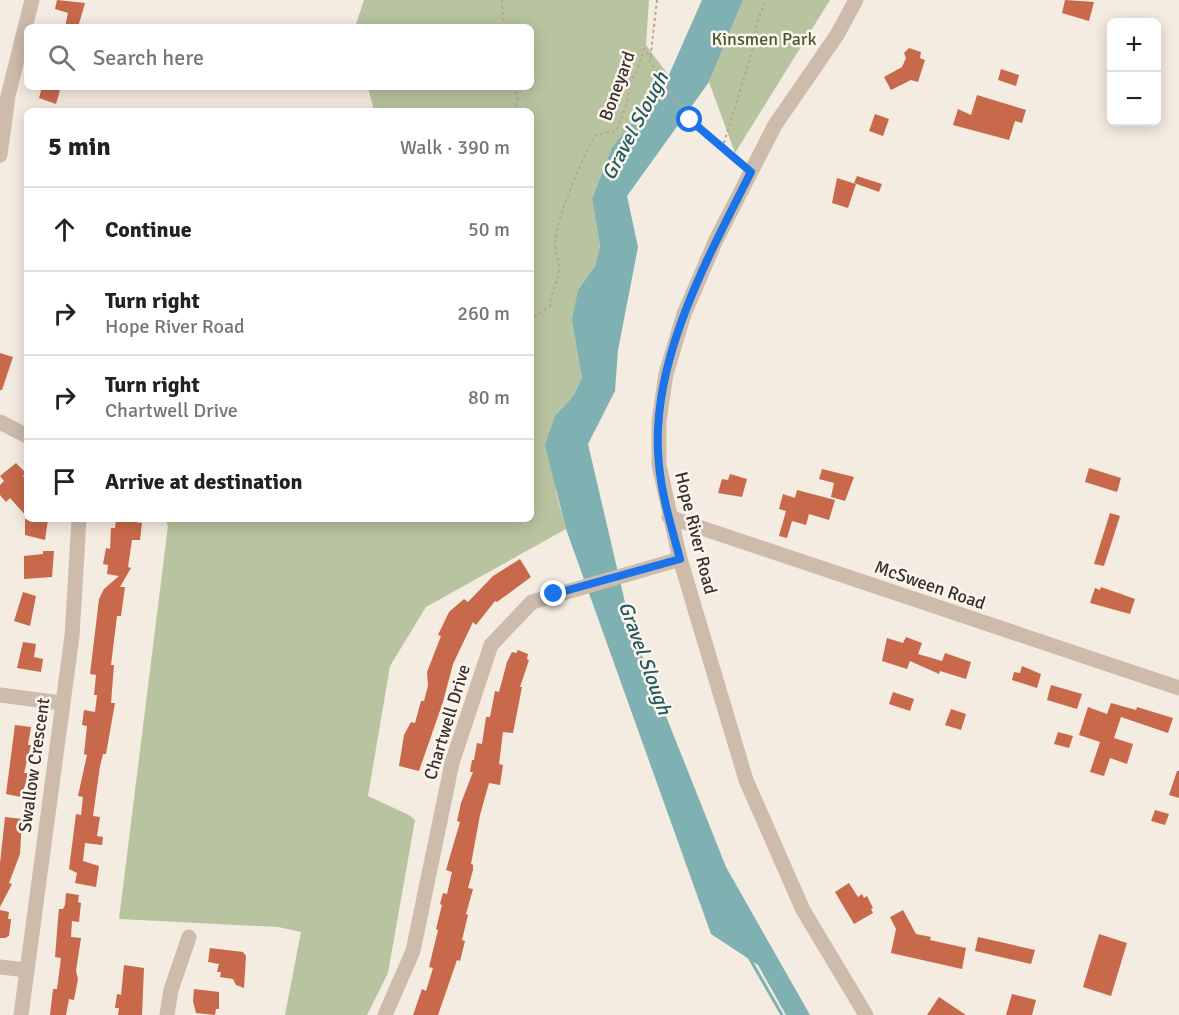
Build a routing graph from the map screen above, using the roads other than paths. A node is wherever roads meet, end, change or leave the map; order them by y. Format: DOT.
graph roads {
  1 [pos="32,0"];
  2 [pos="856,0"];
  3 [pos="26,24"];
  4 [pos="24,32"];
  5 [pos="0,155"];
  6 [pos="0,422"];
  7 [pos="24,434"];
  8 [pos="669,517"];
  9 [pos="79,522"];
  10 [pos="680,559"];
  11 [pos="1179,688"];
  12 [pos="0,695"];
  13 [pos="61,703"];
  14 [pos="189,937"];
  15 [pos="0,967"];
  16 [pos="26,970"];
  17 [pos="21,1015"];
  18 [pos="167,1015"];
  19 [pos="385,1015"];
  20 [pos="866,1015"];
  1 -- 3 [label="street"];
  2 -- 8 [label="street, Hope River Road"];
  4 -- 5 [label="street"];
  6 -- 7 [label="street"];
  8 -- 10 [label="street, Hope River Road"];
  8 -- 11 [label="street, McSween Road"];
  9 -- 13 [label="street, Swallow Crescent"];
  10 -- 19 [label="street, Chartwell Drive"];
  10 -- 20 [label="street, Hope River Road"];
  12 -- 13 [label="street"];
  13 -- 16 [label="street, Swallow Crescent"];
  14 -- 18 [label="street"];
  15 -- 16 [label="street"];
  16 -- 17 [label="street, Swallow Crescent"];
}
